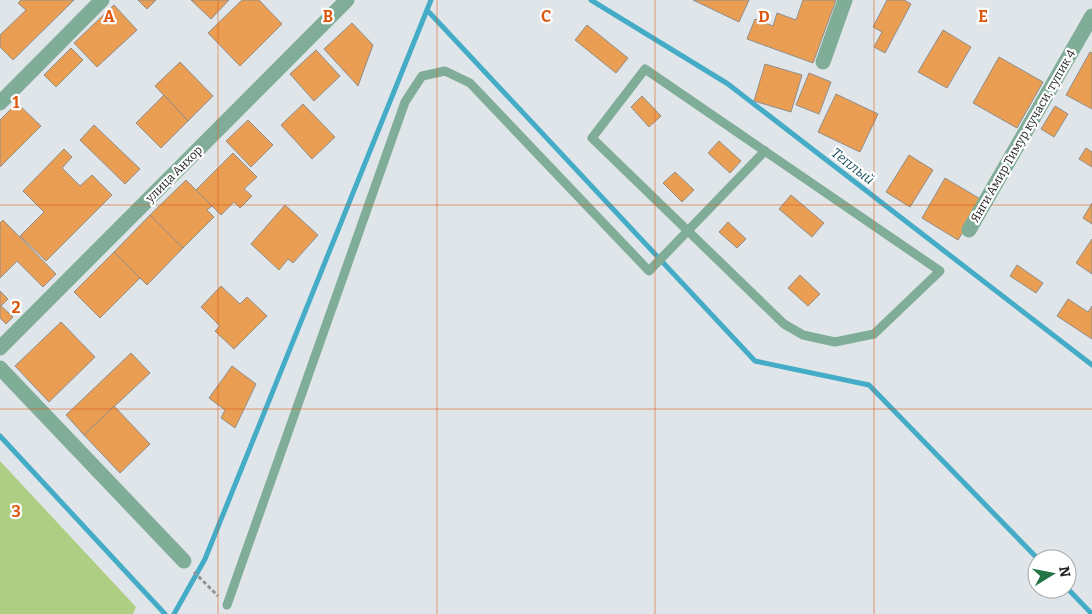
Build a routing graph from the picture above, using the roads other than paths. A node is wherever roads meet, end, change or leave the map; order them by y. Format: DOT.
graph roads {
  1 [pos="102,0"];
  2 [pos="347,0"];
  3 [pos="845,0"];
  4 [pos="1092,16"];
  5 [pos="823,62"];
  6 [pos="0,103"];
  7 [pos="765,151"];
  8 [pos="970,230"];
  9 [pos="688,232"];
  10 [pos="0,348"];
  11 [pos="0,368"];
  12 [pos="184,561"];
  13 [pos="224,602"];
  1 -- 6 [label="street"];
  2 -- 10 [label="street, улица Анхор"];
  3 -- 5 [label="street"];
  4 -- 8 [label="street, Янги Амир Тимур кучаси, тупик 4"];
  7 -- 9 [label="lane"];
  7 -- 9 [label="lane"];
  7 -- 9 [label="lane"];
  9 -- 13 [label="lane"];
  11 -- 12 [label="street"];
}
